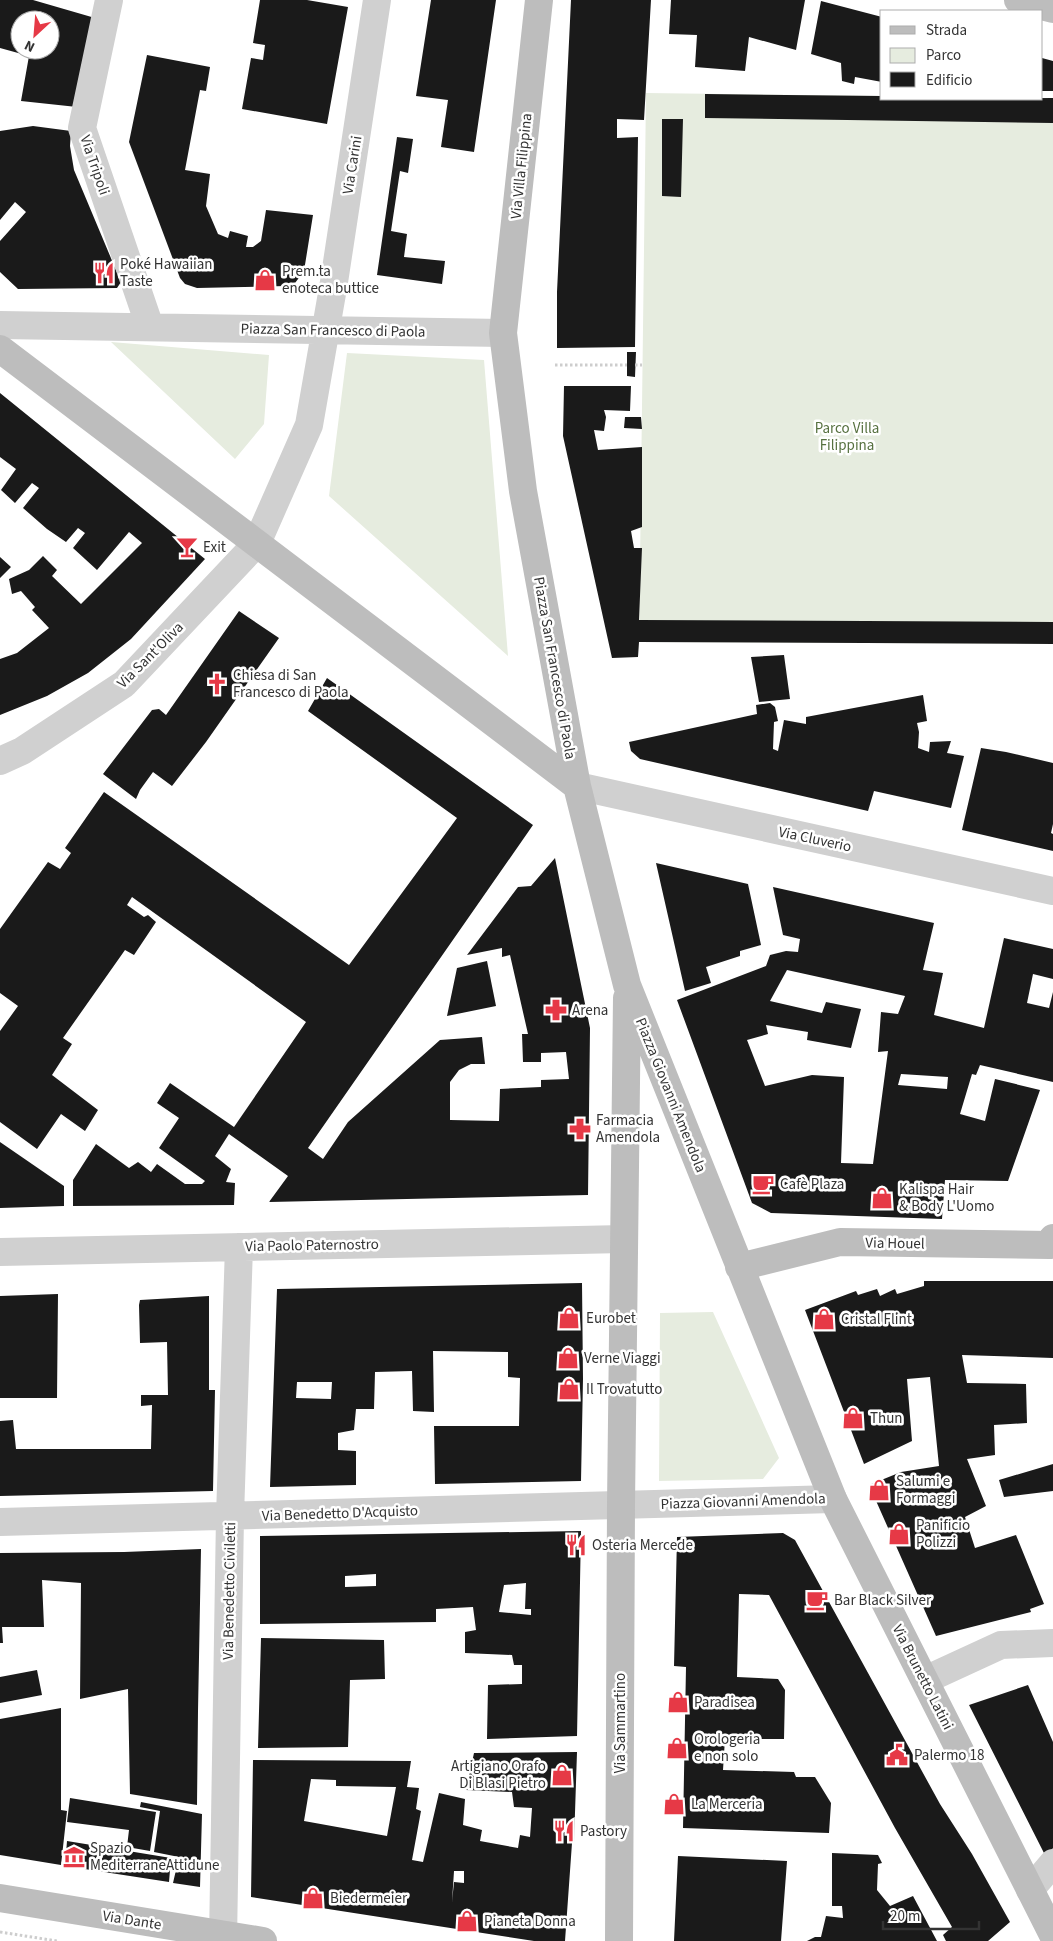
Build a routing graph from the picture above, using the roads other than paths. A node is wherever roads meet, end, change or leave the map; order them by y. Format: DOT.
graph roads {
  1 [pos="109,0"];
  2 [pos="378,0"];
  3 [pos="539,0"];
  4 [pos="1018,0"];
  5 [pos="1053,9"];
  6 [pos="0,324"];
  7 [pos="150,327"];
  8 [pos="326,329"];
  9 [pos="503,333"];
  10 [pos="0,349"];
  11 [pos="257,543"];
  12 [pos="0,761"];
  13 [pos="576,786"];
  14 [pos="1053,891"];
  15 [pos="627,985"];
  16 [pos="624,1239"];
  17 [pos="1052,1243"];
  18 [pos="239,1247"];
  19 [pos="0,1252"];
  20 [pos="739,1267"];
  21 [pos="833,1499"];
  22 [pos="621,1505"];
  23 [pos="230,1516"];
  24 [pos="0,1522"];
  25 [pos="1053,1643"];
  26 [pos="925,1680"];
  27 [pos="1053,1863"];
  28 [pos="1030,1890"];
  29 [pos="0,1898"];
  30 [pos="1053,1935"];
  31 [pos="223,1938"];
  32 [pos="264,1941"];
  33 [pos="619,1941"];
  1 -- 7 [label="street, Via Tripoli"];
  2 -- 8 [label="street, Via Carini"];
  3 -- 9 [label="street, Via Villa Filippina"];
  4 -- 5 [label="street"];
  6 -- 7 [label="street, Piazza San Francesco di Paola"];
  7 -- 8 [label="street, Piazza San Francesco di Paola"];
  8 -- 9 [label="street, Piazza San Francesco di Paola"];
  8 -- 11 [label="street, Via Carini"];
  9 -- 13 [label="street, Piazza San Francesco di Paola"];
  10 -- 11 [label="street, Piazza San Francesco di Paola"];
  11 -- 12 [label="street, Via Sant'Oliva"];
  11 -- 13 [label="street, Piazza San Francesco di Paola"];
  13 -- 14 [label="street, Via Cluverio"];
  13 -- 15 [label="street, Piazza Giovanni Amendola"];
  15 -- 16 [label="street, Piazza Giovanni Amendola"];
  15 -- 20 [label="street, Piazza Giovanni Amendola"];
  16 -- 18 [label="street, Via Paolo Paternostro"];
  16 -- 22 [label="street, Piazza Giovanni Amendola"];
  17 -- 20 [label="street, Via Houel"];
  18 -- 19 [label="street, Via Paolo Paternostro"];
  18 -- 23 [label="street, Via Benedetto Civiletti"];
  20 -- 21 [label="street, Piazza Giovanni Amendola"];
  21 -- 22 [label="street, Piazza Giovanni Amendola"];
  21 -- 26 [label="street, Via Brunetto Latini"];
  22 -- 23 [label="street, Via Benedetto D'Acquisto"];
  22 -- 33 [label="street, Via Sammartino"];
  23 -- 24 [label="street, Via Benedetto D'Acquisto"];
  23 -- 31 [label="street, Via Benedetto Civiletti"];
  25 -- 26 [label="street"];
  26 -- 28 [label="street, Via Brunetto Latini"];
  27 -- 28 [label="street"];
  28 -- 30 [label="street, Via Brunetto Latini"];
  29 -- 31 [label="street, Via Dante"];
  31 -- 32 [label="street, Via Dante"];
}
